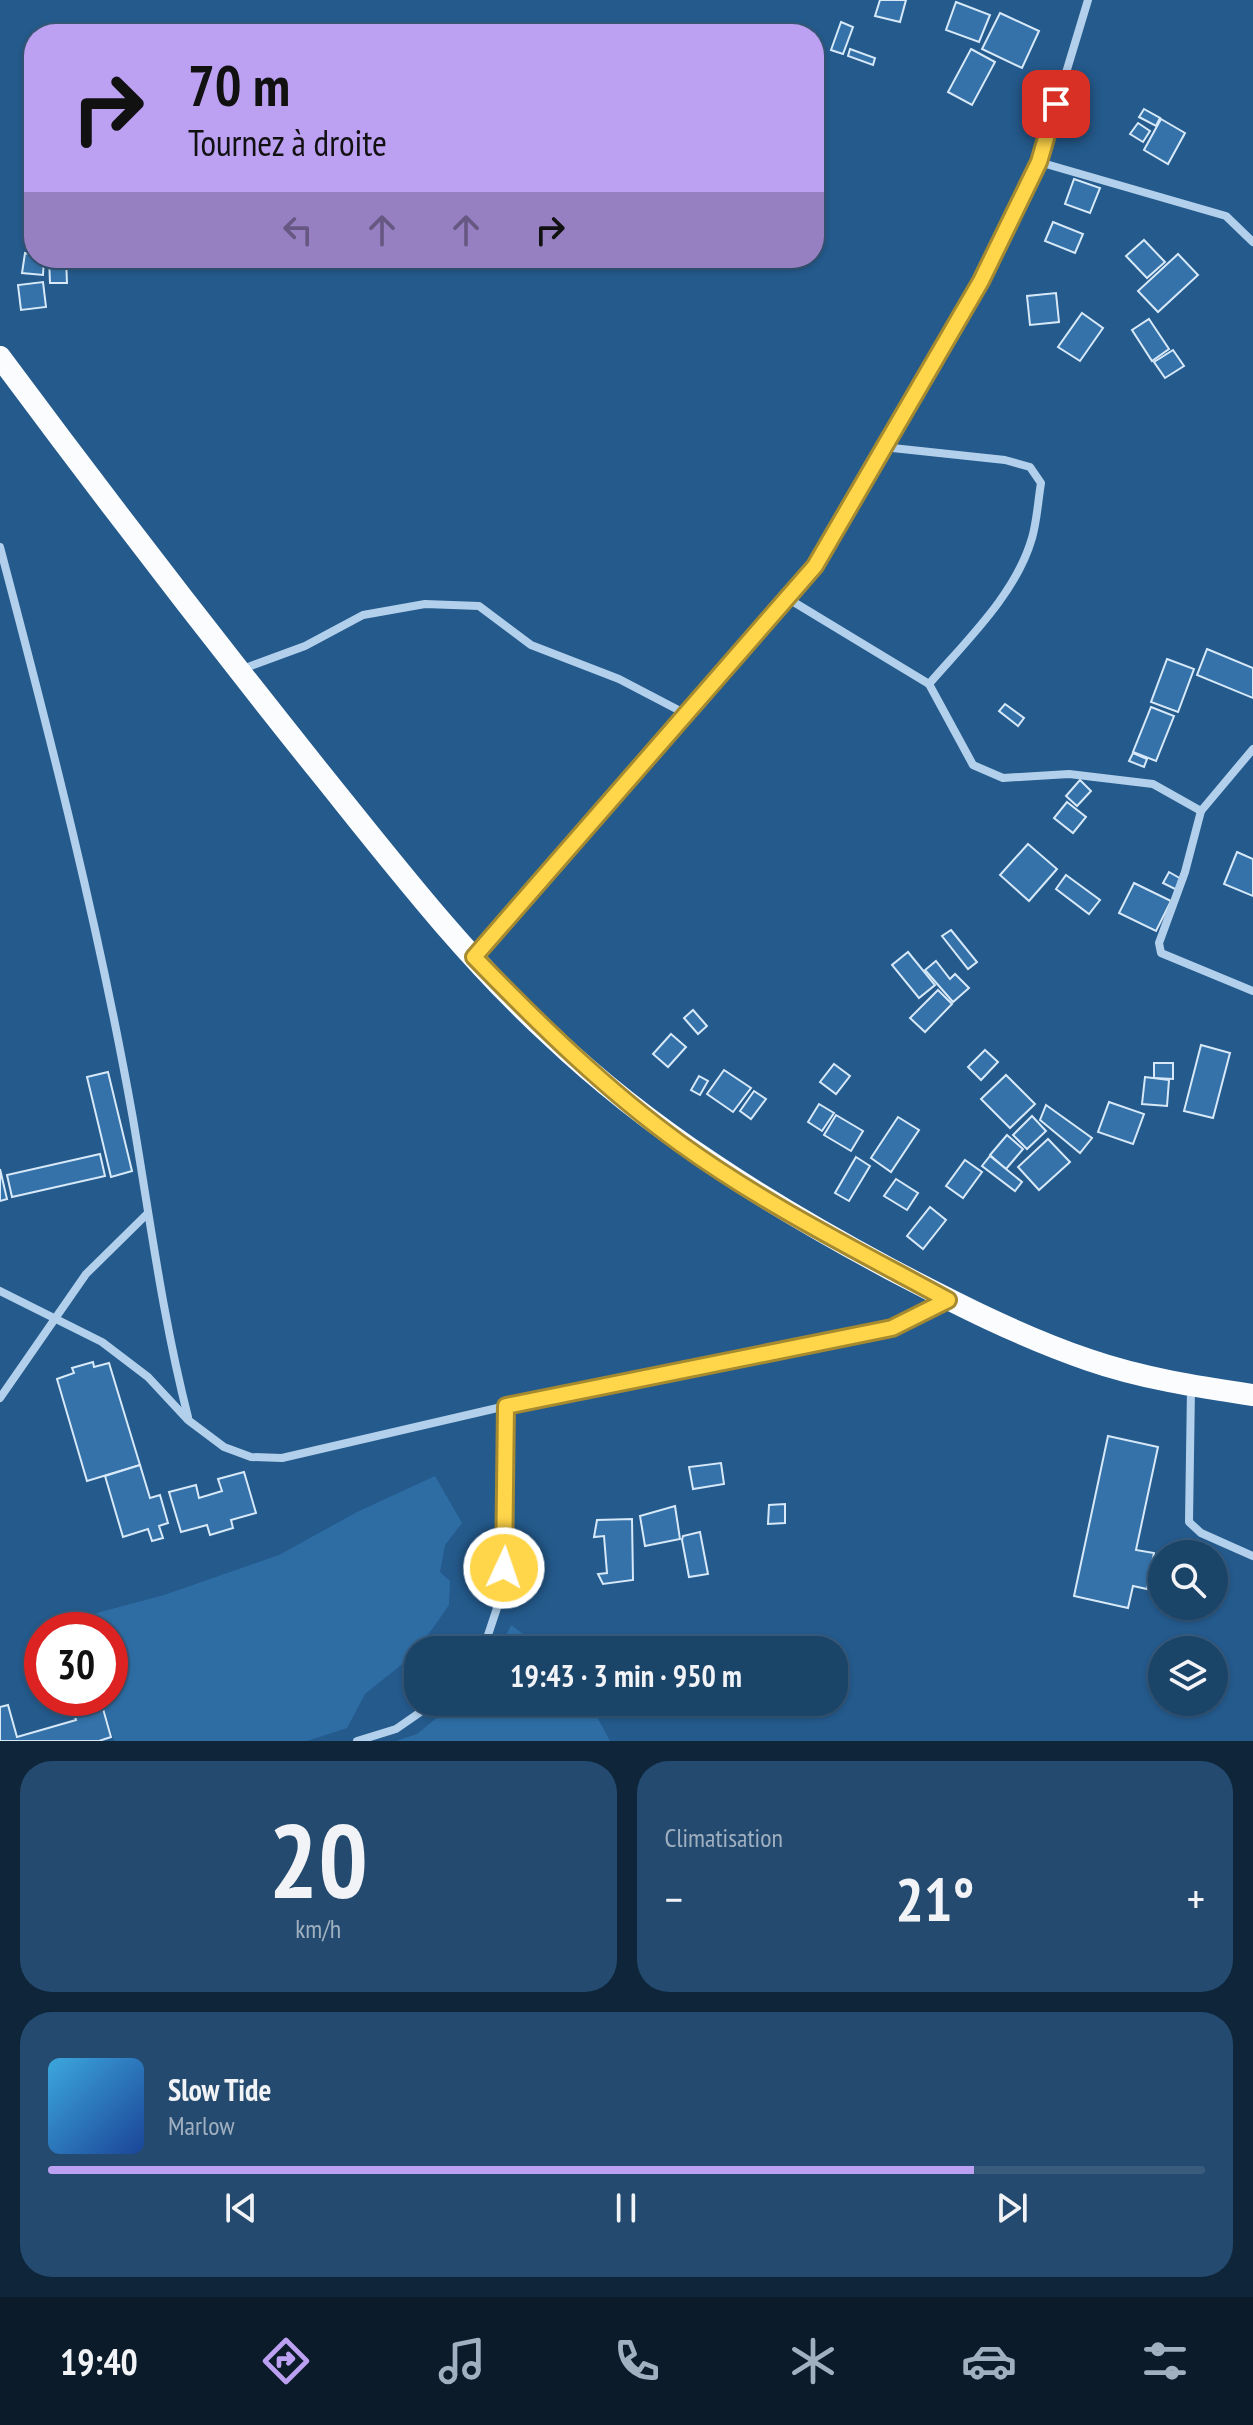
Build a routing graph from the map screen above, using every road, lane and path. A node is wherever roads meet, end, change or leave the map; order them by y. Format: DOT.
graph roads {
  1 [pos="1088,0"];
  2 [pos="1039,162"];
  3 [pos="1253,242"];
  4 [pos="0,357"];
  5 [pos="883,447"];
  6 [pos="0,547"];
  7 [pos="787,598"];
  8 [pos="240,670"];
  9 [pos="929,684"];
  10 [pos="686,714"];
  11 [pos="1253,749"];
  12 [pos="1201,811"];
  13 [pos="474,957"];
  14 [pos="1253,991"];
  15 [pos="147,1214"];
  16 [pos="0,1291"];
  17 [pos="948,1300"];
  18 [pos="58,1317"];
  19 [pos="1191,1385"];
  20 [pos="1253,1395"];
  21 [pos="0,1398"];
  22 [pos="506,1406"];
  23 [pos="188,1420"];
  24 [pos="1253,1556"];
  25 [pos="488,1636"];
  26 [pos="415,1716"];
  27 [pos="357,1741"];
  1 -- 2 [label="street"];
  2 -- 3 [label="street"];
  2 -- 5 [label="street"];
  4 -- 8 [label="highway"];
  5 -- 7 [label="street"];
  5 -- 9 [label="street"];
  6 -- 15 [label="street"];
  7 -- 9 [label="street"];
  7 -- 10 [label="street"];
  8 -- 10 [label="street"];
  8 -- 13 [label="highway"];
  9 -- 12 [label="street"];
  10 -- 13 [label="street"];
  11 -- 12 [label="street"];
  12 -- 14 [label="street"];
  13 -- 17 [label="highway"];
  15 -- 18 [label="street"];
  15 -- 23 [label="street"];
  16 -- 18 [label="street"];
  17 -- 19 [label="highway"];
  17 -- 22 [label="street"];
  18 -- 21 [label="street"];
  18 -- 23 [label="street"];
  19 -- 20 [label="highway"];
  19 -- 24 [label="street"];
  22 -- 23 [label="street"];
  22 -- 25 [label="street"];
  26 -- 27 [label="street"];
}
